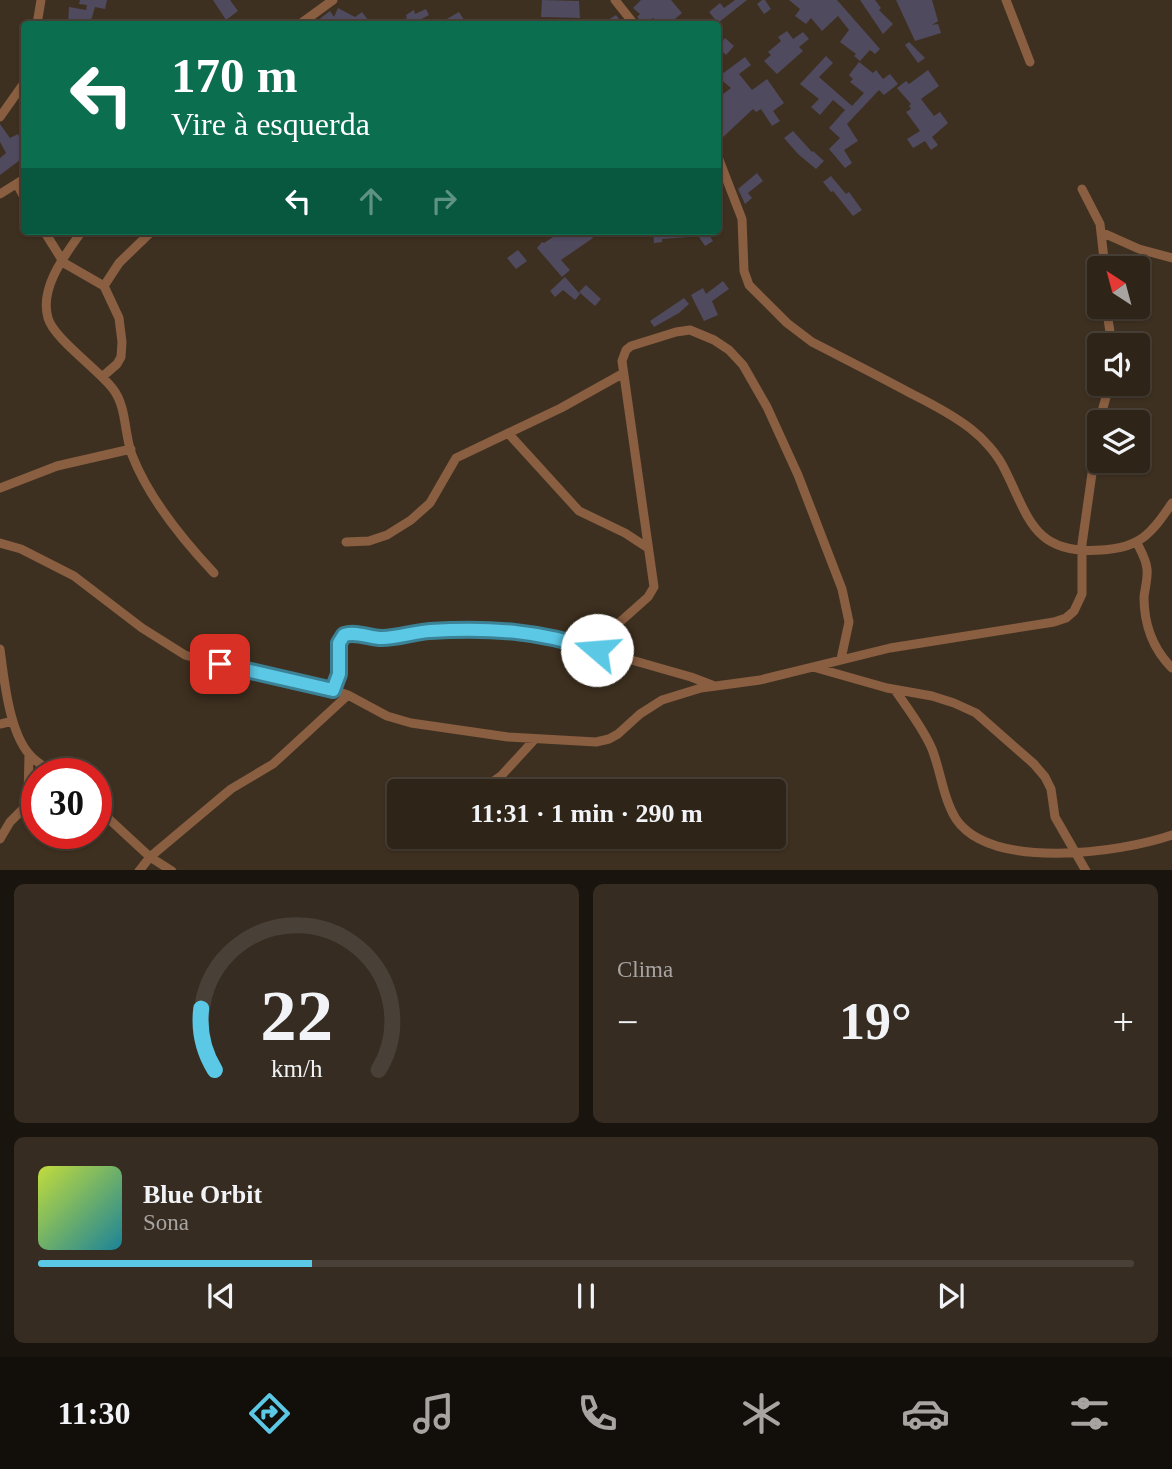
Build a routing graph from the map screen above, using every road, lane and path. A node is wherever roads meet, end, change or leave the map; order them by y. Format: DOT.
graph roads {
  1 [pos="41,0"];
  2 [pos="333,0"];
  3 [pos="615,0"];
  4 [pos="1006,0"];
  5 [pos="38,21"];
  6 [pos="304,21"];
  7 [pos="632,21"];
  8 [pos="1031,62"];
  9 [pos="21,87"];
  10 [pos="0,117"];
  11 [pos="721,165"];
  12 [pos="21,181"];
  13 [pos="1082,189"];
  14 [pos="0,194"];
  15 [pos="1101,232"];
  16 [pos="46,235"];
  17 [pos="79,235"];
  18 [pos="148,235"];
  19 [pos="1104,256"];
  20 [pos="1172,258"];
  21 [pos="62,260"];
  22 [pos="104,286"];
  23 [pos="622,374"];
  24 [pos="102,377"];
  25 [pos="508,433"];
  26 [pos="131,449"];
  27 [pos="1092,473"];
  28 [pos="0,488"];
  29 [pos="1172,503"];
  30 [pos="346,542"];
  31 [pos="0,543"];
  32 [pos="1137,543"];
  33 [pos="648,548"];
  34 [pos="1082,552"];
  35 [pos="214,573"];
  36 [pos="0,649"];
  37 [pos="597,650"];
  38 [pos="841,659"];
  39 [pos="811,667"];
  40 [pos="1172,668"];
  41 [pos="714,686"];
  42 [pos="333,690"];
  43 [pos="895,690"];
  44 [pos="348,695"];
  45 [pos="13,721"];
  46 [pos="0,724"];
  47 [pos="535,739"];
  48 [pos="29,754"];
  49 [pos="34,758"];
  50 [pos="496,779"];
  51 [pos="112,822"];
  52 [pos="1172,835"];
  53 [pos="0,839"];
  54 [pos="1076,854"];
  55 [pos="150,857"];
  56 [pos="139,870"];
  57 [pos="172,870"];
  58 [pos="1086,870"];
  1 -- 5 [label="street"];
  2 -- 6 [label="street"];
  3 -- 7 [label="street"];
  4 -- 8 [label="street"];
  9 -- 10 [label="street"];
  11 -- 34 [label="street"];
  12 -- 14 [label="street"];
  13 -- 15 [label="street"];
  15 -- 19 [label="street"];
  15 -- 20 [label="street"];
  16 -- 21 [label="street"];
  17 -- 21 [label="street"];
  18 -- 22 [label="street"];
  21 -- 22 [label="street"];
  21 -- 24 [label="street"];
  22 -- 24 [label="street"];
  23 -- 25 [label="street"];
  23 -- 33 [label="street"];
  23 -- 38 [label="street"];
  24 -- 26 [label="street"];
  25 -- 30 [label="street"];
  25 -- 33 [label="street"];
  26 -- 28 [label="street"];
  26 -- 35 [label="street"];
  27 -- 34 [label="street"];
  29 -- 32 [label="street"];
  31 -- 42 [label="street"];
  32 -- 34 [label="street"];
  32 -- 40 [label="street"];
  33 -- 37 [label="street"];
  34 -- 38 [label="street"];
  36 -- 45 [label="street"];
  37 -- 41 [label="street"];
  37 -- 42 [label="street"];
  38 -- 39 [label="street"];
  39 -- 41 [label="street"];
  39 -- 43 [label="street"];
  41 -- 47 [label="street"];
  42 -- 44 [label="street"];
  43 -- 54 [label="street"];
  43 -- 54 [label="street"];
  44 -- 47 [label="street"];
  44 -- 55 [label="street"];
  45 -- 46 [label="street"];
  45 -- 48 [label="street"];
  47 -- 50 [label="street"];
  48 -- 49 [label="street"];
  48 -- 53 [label="street"];
  51 -- 55 [label="street"];
  52 -- 54 [label="street"];
  54 -- 58 [label="street"];
  55 -- 56 [label="street"];
  55 -- 57 [label="street"];
}
